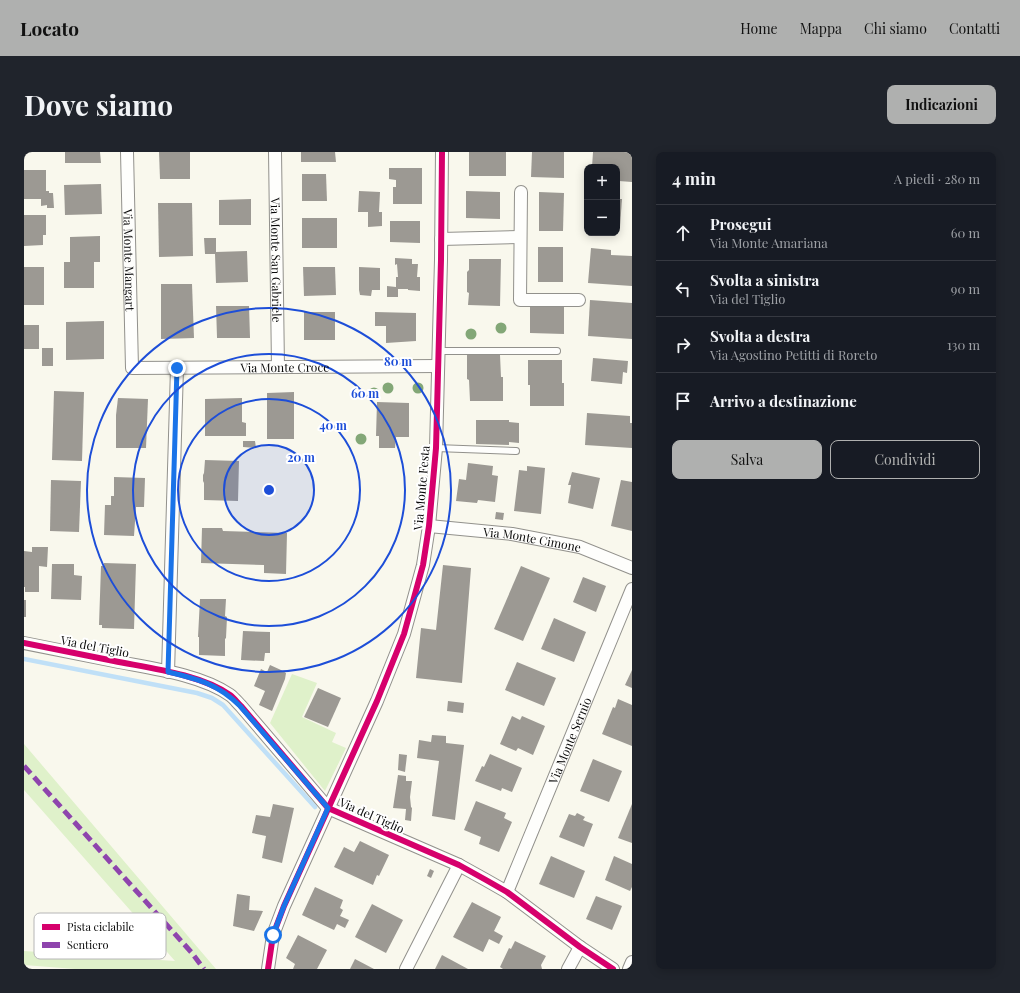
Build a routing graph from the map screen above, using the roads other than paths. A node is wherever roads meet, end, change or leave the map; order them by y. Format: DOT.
graph roads {
  1 [pos="127,152"];
  2 [pos="275,152"];
  3 [pos="442,152"];
  4 [pos="520,192"];
  5 [pos="520,237"];
  6 [pos="441,239"];
  7 [pos="579,300"];
  8 [pos="439,351"];
  9 [pos="557,351"];
  10 [pos="438,366"];
  11 [pos="278,367"];
  12 [pos="132,368"];
  13 [pos="177,368"];
  14 [pos="436,448"];
  15 [pos="516,451"];
  16 [pos="429,526"];
  17 [pos="632,568"];
  18 [pos="632,589"];
  19 [pos="24,643"];
  20 [pos="168,672"];
  21 [pos="328,808"];
  22 [pos="460,866"];
  23 [pos="507,892"];
  24 [pos="580,947"];
  25 [pos="632,962"];
  26 [pos="268,969"];
  27 [pos="406,969"];
  28 [pos="568,969"];
  29 [pos="613,969"];
  30 [pos="629,969"];
  1 -- 12 [label="street, Via Monte Mangart"];
  2 -- 11 [label="street, Via Monte San Gabriele"];
  3 -- 6 [label="street, Via Monte Festa"];
  4 -- 5 [label="street"];
  5 -- 6 [label="street"];
  5 -- 7 [label="street"];
  6 -- 8 [label="street, Via Monte Festa"];
  8 -- 9 [label="lane"];
  8 -- 10 [label="street, Via Monte Festa"];
  10 -- 11 [label="street, Via Monte Croce"];
  10 -- 14 [label="street, Via Monte Festa"];
  11 -- 13 [label="street, Via Monte Croce"];
  12 -- 13 [label="street, Via Monte Croce"];
  13 -- 20 [label="street"];
  14 -- 15 [label="lane"];
  14 -- 16 [label="street, Via Monte Festa"];
  16 -- 17 [label="street, Via Monte Cimone"];
  16 -- 21 [label="street, Via Monte Festa"];
  18 -- 23 [label="street, Via Monte Sernio"];
  19 -- 20 [label="street, Via del Tiglio"];
  20 -- 21 [label="street, Via del Tiglio"];
  21 -- 22 [label="street, Via del Tiglio"];
  21 -- 26 [label="street, Via Monte Festa"];
  22 -- 23 [label="street, Via del Tiglio"];
  22 -- 27 [label="street"];
  23 -- 24 [label="street, Via del Tiglio"];
  24 -- 28 [label="street"];
  24 -- 29 [label="street, Via del Tiglio"];
  25 -- 30 [label="street"];
}
